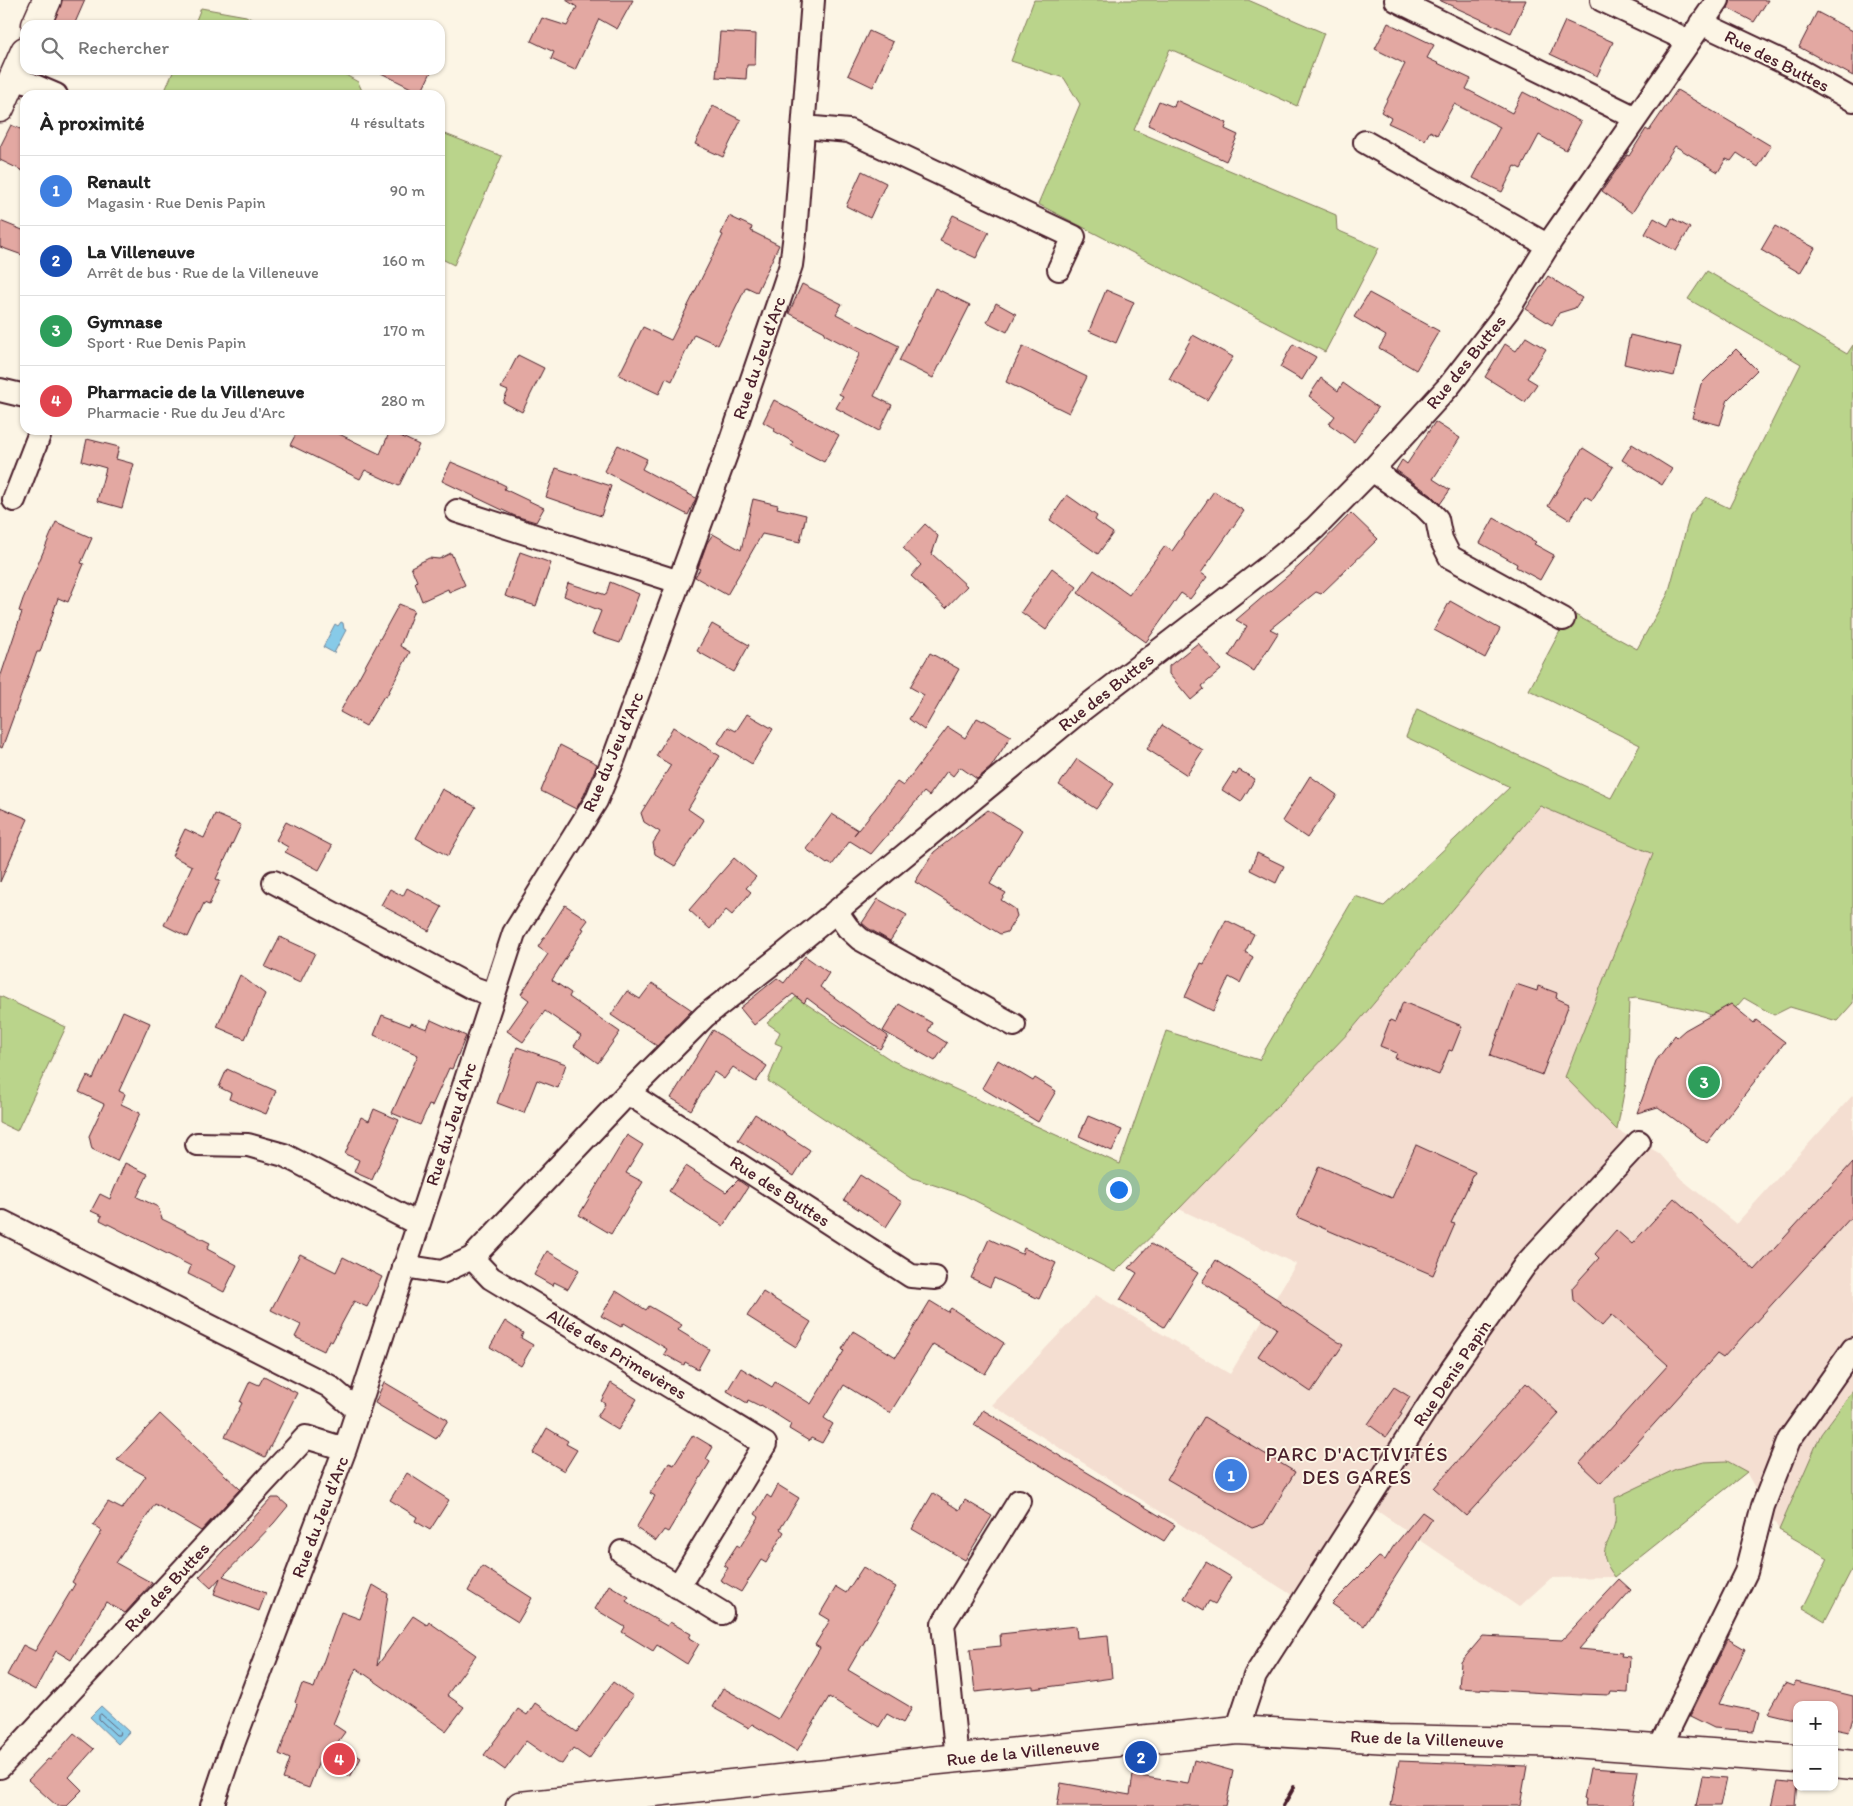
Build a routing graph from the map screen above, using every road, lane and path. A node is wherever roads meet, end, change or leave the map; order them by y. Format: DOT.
graph roads {
  1 [pos="47,0"];
  2 [pos="813,0"];
  3 [pos="1396,0"];
  4 [pos="1602,0"];
  5 [pos="1718,0"];
  6 [pos="38,20"];
  7 [pos="1695,32"];
  8 [pos="20,63"];
  9 [pos="14,77"];
  10 [pos="44,90"];
  11 [pos="1853,100"];
  12 [pos="0,108"];
  13 [pos="1636,118"];
  14 [pos="803,127"];
  15 [pos="1365,142"];
  16 [pos="1547,245"];
  17 [pos="1059,269"];
  18 [pos="0,390"];
  19 [pos="20,395"];
  20 [pos="39,435"];
  21 [pos="1372,470"];
  22 [pos="14,500"];
  23 [pos="457,511"];
  24 [pos="679,582"];
  25 [pos="1564,619"];
  26 [pos="274,882"];
  27 [pos="836,911"];
  28 [pos="493,995"];
  29 [pos="1014,1025"];
  30 [pos="628,1093"];
  31 [pos="1639,1142"];
  32 [pos="197,1144"];
  33 [pos="3,1222"];
  34 [pos="418,1224"];
  35 [pos="472,1258"];
  36 [pos="404,1266"];
  37 [pos="935,1278"];
  38 [pos="1853,1349"];
  39 [pos="358,1410"];
  40 [pos="345,1449"];
  41 [pos="1019,1501"];
  42 [pos="622,1552"];
  43 [pos="678,1586"];
  44 [pos="722,1613"];
  45 [pos="1237,1730"];
  46 [pos="1659,1749"];
  47 [pos="957,1759"];
  48 [pos="1793,1759"];
  49 [pos="1838,1763"];
  50 [pos="1853,1765"];
  51 [pos="0,1767"];
  52 [pos="212,1806"];
  53 [pos="520,1806"];
  1 -- 6 [label="main road"];
  2 -- 14 [label="street, Rue du Jeu d'Arc"];
  3 -- 13 [label="street"];
  4 -- 7 [label="street"];
  5 -- 7 [label="street, Rue des Buttes"];
  7 -- 11 [label="street, Rue des Buttes"];
  7 -- 13 [label="street, Rue des Buttes"];
  8 -- 9 [label="main road"];
  9 -- 10 [label="street"];
  9 -- 12 [label="main road"];
  13 -- 16 [label="street, Rue des Buttes"];
  14 -- 17 [label="street"];
  14 -- 24 [label="street, Rue du Jeu d'Arc"];
  15 -- 16 [label="street"];
  16 -- 21 [label="street, Rue des Buttes"];
  18 -- 19 [label="street"];
  20 -- 22 [label="street"];
  21 -- 25 [label="street"];
  21 -- 27 [label="street, Rue des Buttes"];
  23 -- 24 [label="street"];
  24 -- 28 [label="street, Rue du Jeu d'Arc"];
  26 -- 28 [label="street"];
  27 -- 29 [label="street"];
  27 -- 30 [label="street, Rue des Buttes"];
  28 -- 34 [label="street, Rue du Jeu d'Arc"];
  30 -- 35 [label="street, Rue des Buttes"];
  30 -- 37 [label="street, Rue des Buttes"];
  31 -- 45 [label="street, Rue Denis Papin"];
  32 -- 34 [label="street"];
  33 -- 39 [label="street"];
  34 -- 36 [label="street, Rue du Jeu d'Arc"];
  35 -- 36 [label="street, Rue des Buttes"];
  35 -- 43 [label="street, Allée des Primevères"];
  36 -- 39 [label="street, Rue du Jeu d'Arc"];
  38 -- 46 [label="street"];
  39 -- 40 [label="street, Rue du Jeu d'Arc"];
  40 -- 51 [label="street, Rue des Buttes"];
  40 -- 52 [label="street, Rue du Jeu d'Arc"];
  41 -- 47 [label="street"];
  42 -- 43 [label="street"];
  43 -- 44 [label="street"];
  45 -- 46 [label="main road, Rue de la Villeneuve"];
  45 -- 47 [label="main road, Rue de la Villeneuve"];
  46 -- 48 [label="main road, Rue de la Villeneuve"];
  47 -- 53 [label="main road, Rue de la Villeneuve"];
  49 -- 50 [label="main road"];
}
